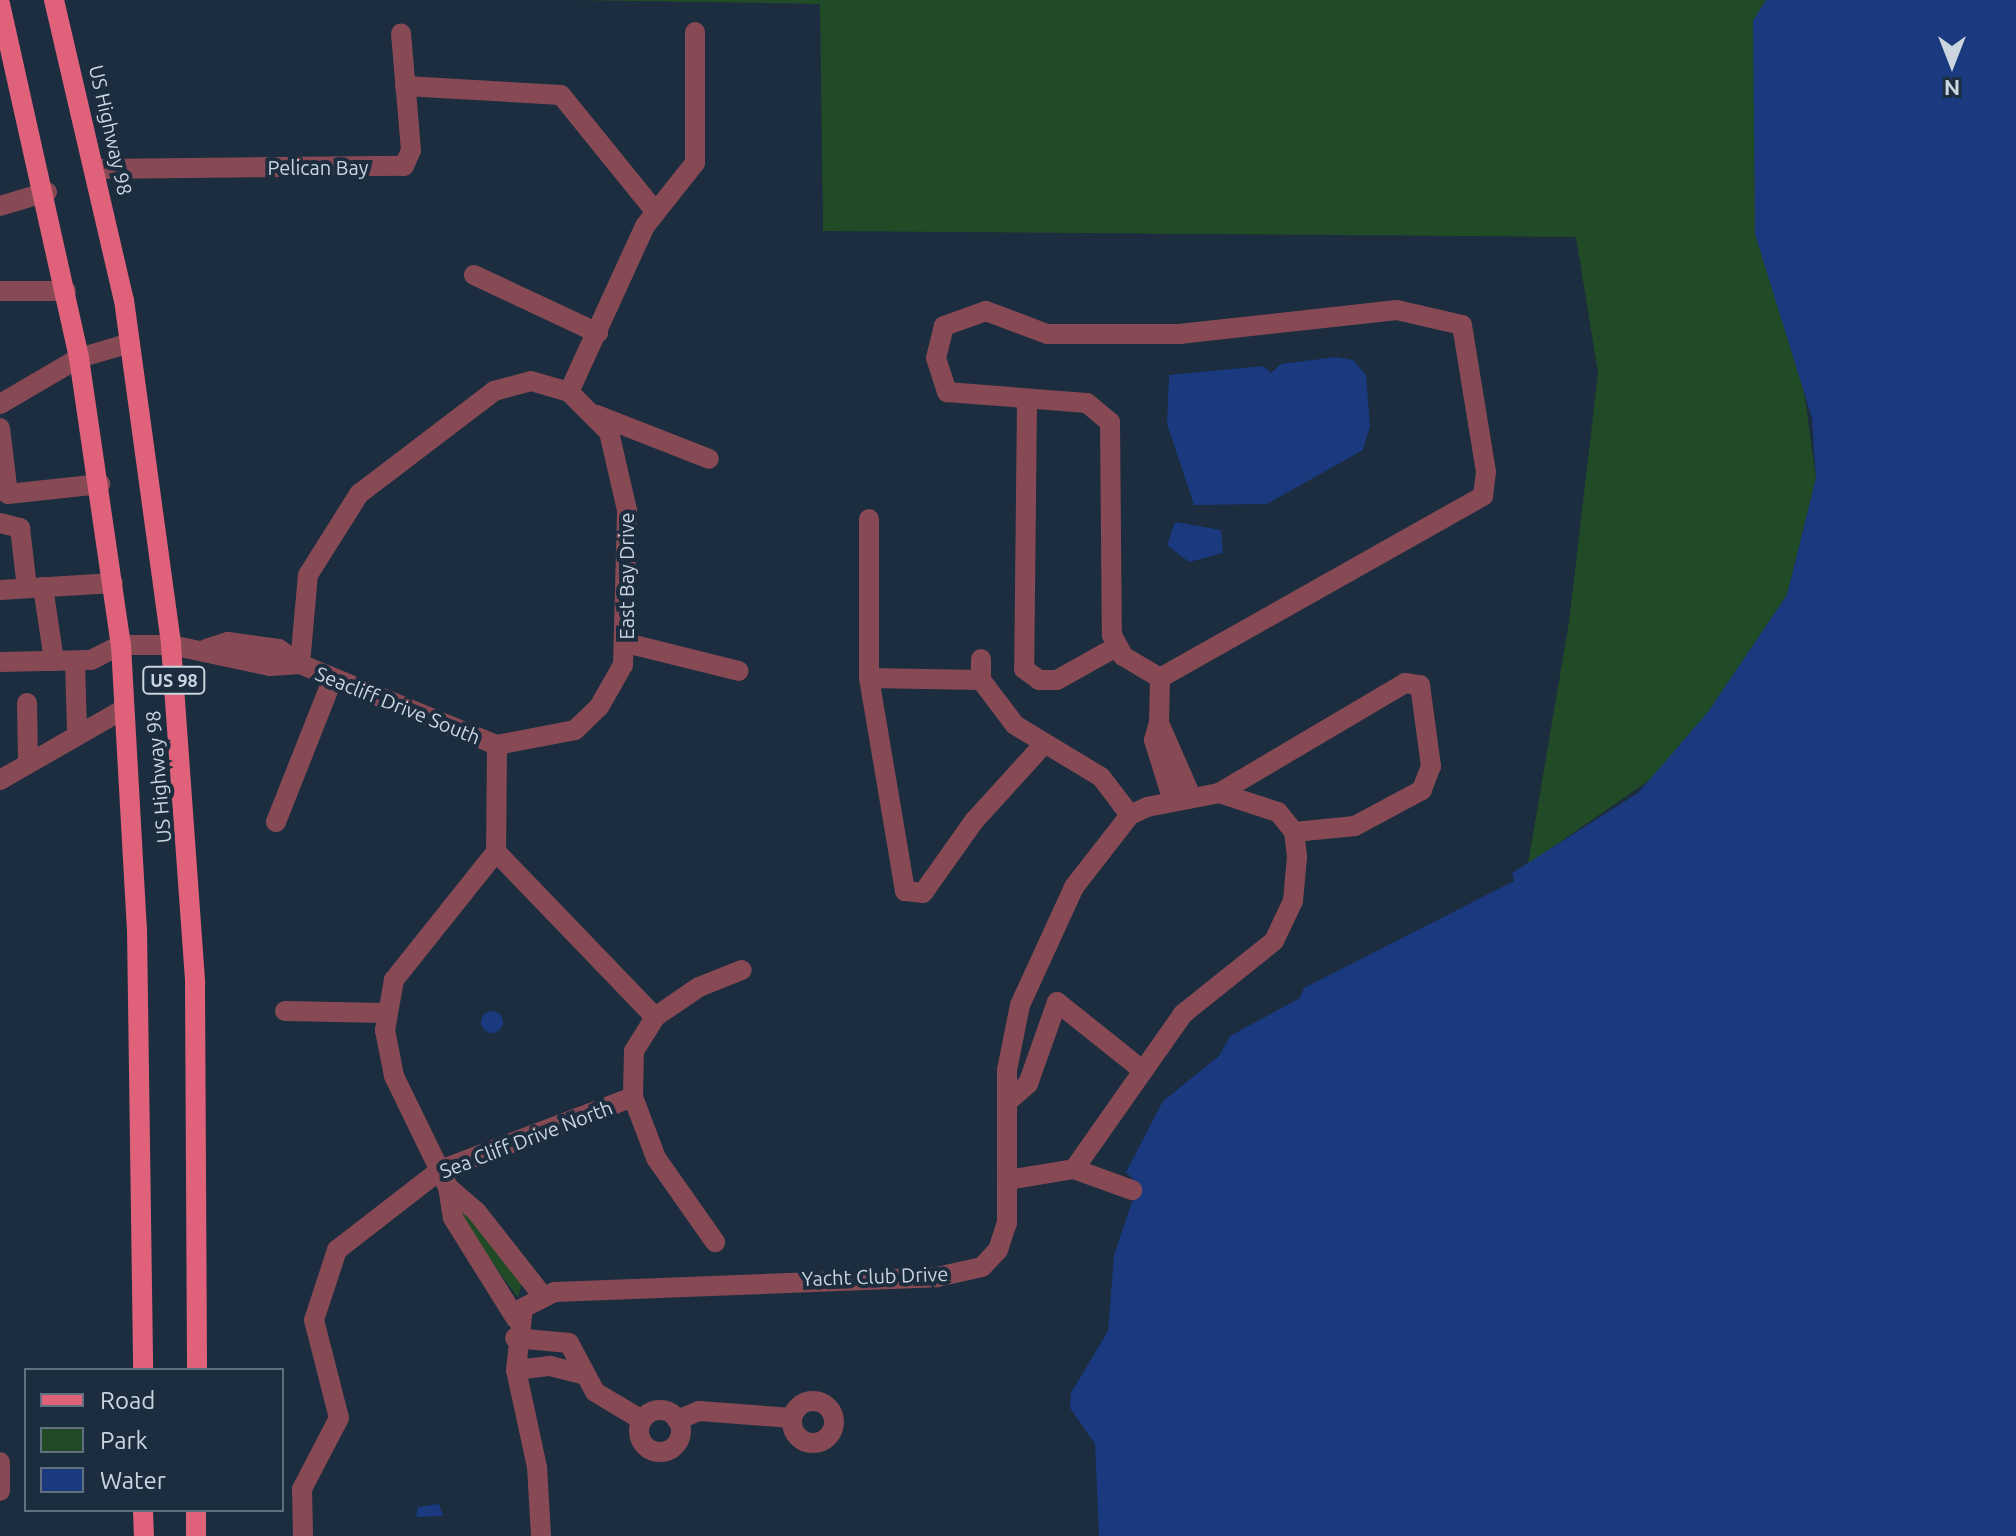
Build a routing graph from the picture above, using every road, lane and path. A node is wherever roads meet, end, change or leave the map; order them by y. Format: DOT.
graph roads {
  1 [pos="54,0"];
  2 [pos="0,4"];
  3 [pos="695,32"];
  4 [pos="401,33"];
  5 [pos="405,86"];
  6 [pos="96,169"];
  7 [pos="47,192"];
  8 [pos="0,206"];
  9 [pos="654,210"];
  10 [pos="474,275"];
  11 [pos="0,291"];
  12 [pos="66,291"];
  13 [pos="598,333"];
  14 [pos="130,343"];
  15 [pos="79,358"];
  16 [pos="569,392"];
  17 [pos="6,397"];
  18 [pos="1027,400"];
  19 [pos="597,415"];
  20 [pos="0,428"];
  21 [pos="709,459"];
  22 [pos="100,484"];
  23 [pos="869,519"];
  24 [pos="0,523"];
  25 [pos="113,583"];
  26 [pos="35,587"];
  27 [pos="0,590"];
  28 [pos="626,643"];
  29 [pos="121,645"];
  30 [pos="171,645"];
  31 [pos="1116,647"];
  32 [pos="981,659"];
  33 [pos="54,661"];
  34 [pos="75,661"];
  35 [pos="0,662"];
  36 [pos="300,664"];
  37 [pos="739,671"];
  38 [pos="333,678"];
  39 [pos="869,678"];
  40 [pos="1160,678"];
  41 [pos="981,680"];
  42 [pos="27,703"];
  43 [pos="124,709"];
  44 [pos="77,734"];
  45 [pos="1044,744"];
  46 [pos="497,745"];
  47 [pos="28,762"];
  48 [pos="0,780"];
  49 [pos="1219,793"];
  50 [pos="1181,796"];
  51 [pos="1130,815"];
  52 [pos="276,822"];
  53 [pos="1294,832"];
  54 [pos="496,852"];
  55 [pos="742,970"];
  56 [pos="285,1011"];
  57 [pos="385,1013"];
  58 [pos="655,1017"];
  59 [pos="1141,1069"];
  60 [pos="633,1097"];
  61 [pos="1007,1102"];
  62 [pos="1074,1169"];
  63 [pos="444,1179"];
  64 [pos="1008,1180"];
  65 [pos="1132,1190"];
  66 [pos="715,1242"];
  67 [pos="542,1295"];
  68 [pos="516,1328"];
  69 [pos="143,1368"];
  70 [pos="197,1368"];
  71 [pos="516,1370"];
  72 [pos="582,1374"];
  73 [pos="792,1418"];
  74 [pos="642,1420"];
  75 [pos="677,1420"];
  76 [pos="0,1462"];
  77 [pos="0,1491"];
  78 [pos="143,1512"];
  79 [pos="196,1512"];
  80 [pos="144,1536"];
  81 [pos="196,1536"];
  82 [pos="303,1536"];
  83 [pos="541,1536"];
  1 -- 6 [label="main road, US Highway 98 / US 98"];
  2 -- 7 [label="main road, US Highway 98 / US 98"];
  3 -- 9 [label="street"];
  4 -- 5 [label="street, Pelican Bay"];
  5 -- 6 [label="street, Pelican Bay"];
  5 -- 9 [label="street"];
  6 -- 14 [label="main road, US Highway 98 / US 98"];
  7 -- 8 [label="street"];
  7 -- 12 [label="main road, US Highway 98 / US 98"];
  9 -- 13 [label="street"];
  10 -- 13 [label="street"];
  11 -- 12 [label="street"];
  12 -- 15 [label="main road, US Highway 98 / US 98"];
  13 -- 16 [label="street"];
  14 -- 15 [label="street"];
  14 -- 30 [label="main road, US Highway 98 / US 98"];
  15 -- 17 [label="street"];
  15 -- 22 [label="main road, US Highway 98 / US 98"];
  16 -- 19 [label="street, East Bay Drive"];
  16 -- 36 [label="street, East Bay Drive"];
  18 -- 31 [label="street"];
  18 -- 31 [label="street"];
  18 -- 40 [label="street"];
  19 -- 21 [label="street"];
  19 -- 28 [label="street, East Bay Drive"];
  20 -- 22 [label="street"];
  22 -- 25 [label="main road, US Highway 98 / US 98"];
  23 -- 39 [label="street"];
  24 -- 26 [label="street"];
  25 -- 26 [label="street"];
  25 -- 29 [label="main road, US Highway 98 / US 98"];
  26 -- 27 [label="street"];
  26 -- 33 [label="street"];
  28 -- 37 [label="street"];
  28 -- 46 [label="street, East Bay Drive"];
  29 -- 30 [label="street, Seacliff Drive South"];
  29 -- 34 [label="street, Seacliff Drive South"];
  29 -- 43 [label="main road, US Highway 98 / US 98"];
  30 -- 36 [label="street, Seacliff Drive South"];
  30 -- 70 [label="main road, US Highway 98 / US 98"];
  31 -- 40 [label="street"];
  32 -- 41 [label="street"];
  33 -- 34 [label="street, Seacliff Drive South"];
  33 -- 35 [label="street, Seacliff Drive South"];
  34 -- 44 [label="street"];
  36 -- 38 [label="street, Seacliff Drive South"];
  38 -- 46 [label="street, Seacliff Drive South"];
  38 -- 52 [label="street"];
  39 -- 41 [label="street"];
  39 -- 45 [label="street"];
  40 -- 50 [label="street"];
  41 -- 45 [label="street"];
  42 -- 47 [label="street"];
  43 -- 44 [label="street"];
  43 -- 69 [label="main road, US Highway 98 / US 98"];
  44 -- 47 [label="street"];
  45 -- 51 [label="street"];
  46 -- 54 [label="street"];
  47 -- 48 [label="street"];
  49 -- 50 [label="street"];
  49 -- 53 [label="street"];
  49 -- 53 [label="street"];
  50 -- 51 [label="street"];
  51 -- 61 [label="street, Yacht Club Drive"];
  53 -- 59 [label="street"];
  54 -- 57 [label="street"];
  54 -- 58 [label="street"];
  55 -- 58 [label="street"];
  56 -- 57 [label="street"];
  57 -- 63 [label="street"];
  58 -- 60 [label="street, Sea Cliff Drive North"];
  59 -- 61 [label="street"];
  59 -- 62 [label="street"];
  60 -- 63 [label="street, Sea Cliff Drive North"];
  60 -- 66 [label="street"];
  61 -- 64 [label="street, Yacht Club Drive"];
  62 -- 64 [label="street"];
  62 -- 65 [label="street"];
  63 -- 67 [label="street, Sea Cliff Drive North"];
  63 -- 68 [label="street, Sea Cliff Drive North"];
  63 -- 82 [label="street, Sea Cliff Drive North"];
  64 -- 67 [label="street, Yacht Club Drive"];
  67 -- 68 [label="street"];
  68 -- 71 [label="street"];
  68 -- 72 [label="street"];
  71 -- 72 [label="street"];
  71 -- 83 [label="street"];
  72 -- 74 [label="street"];
  73 -- 75 [label="street"];
  74 -- 75 [label="street"];
  74 -- 75 [label="street"];
  76 -- 77 [label="street"];
  78 -- 80 [label="main road"];
  79 -- 81 [label="main road"];
}
